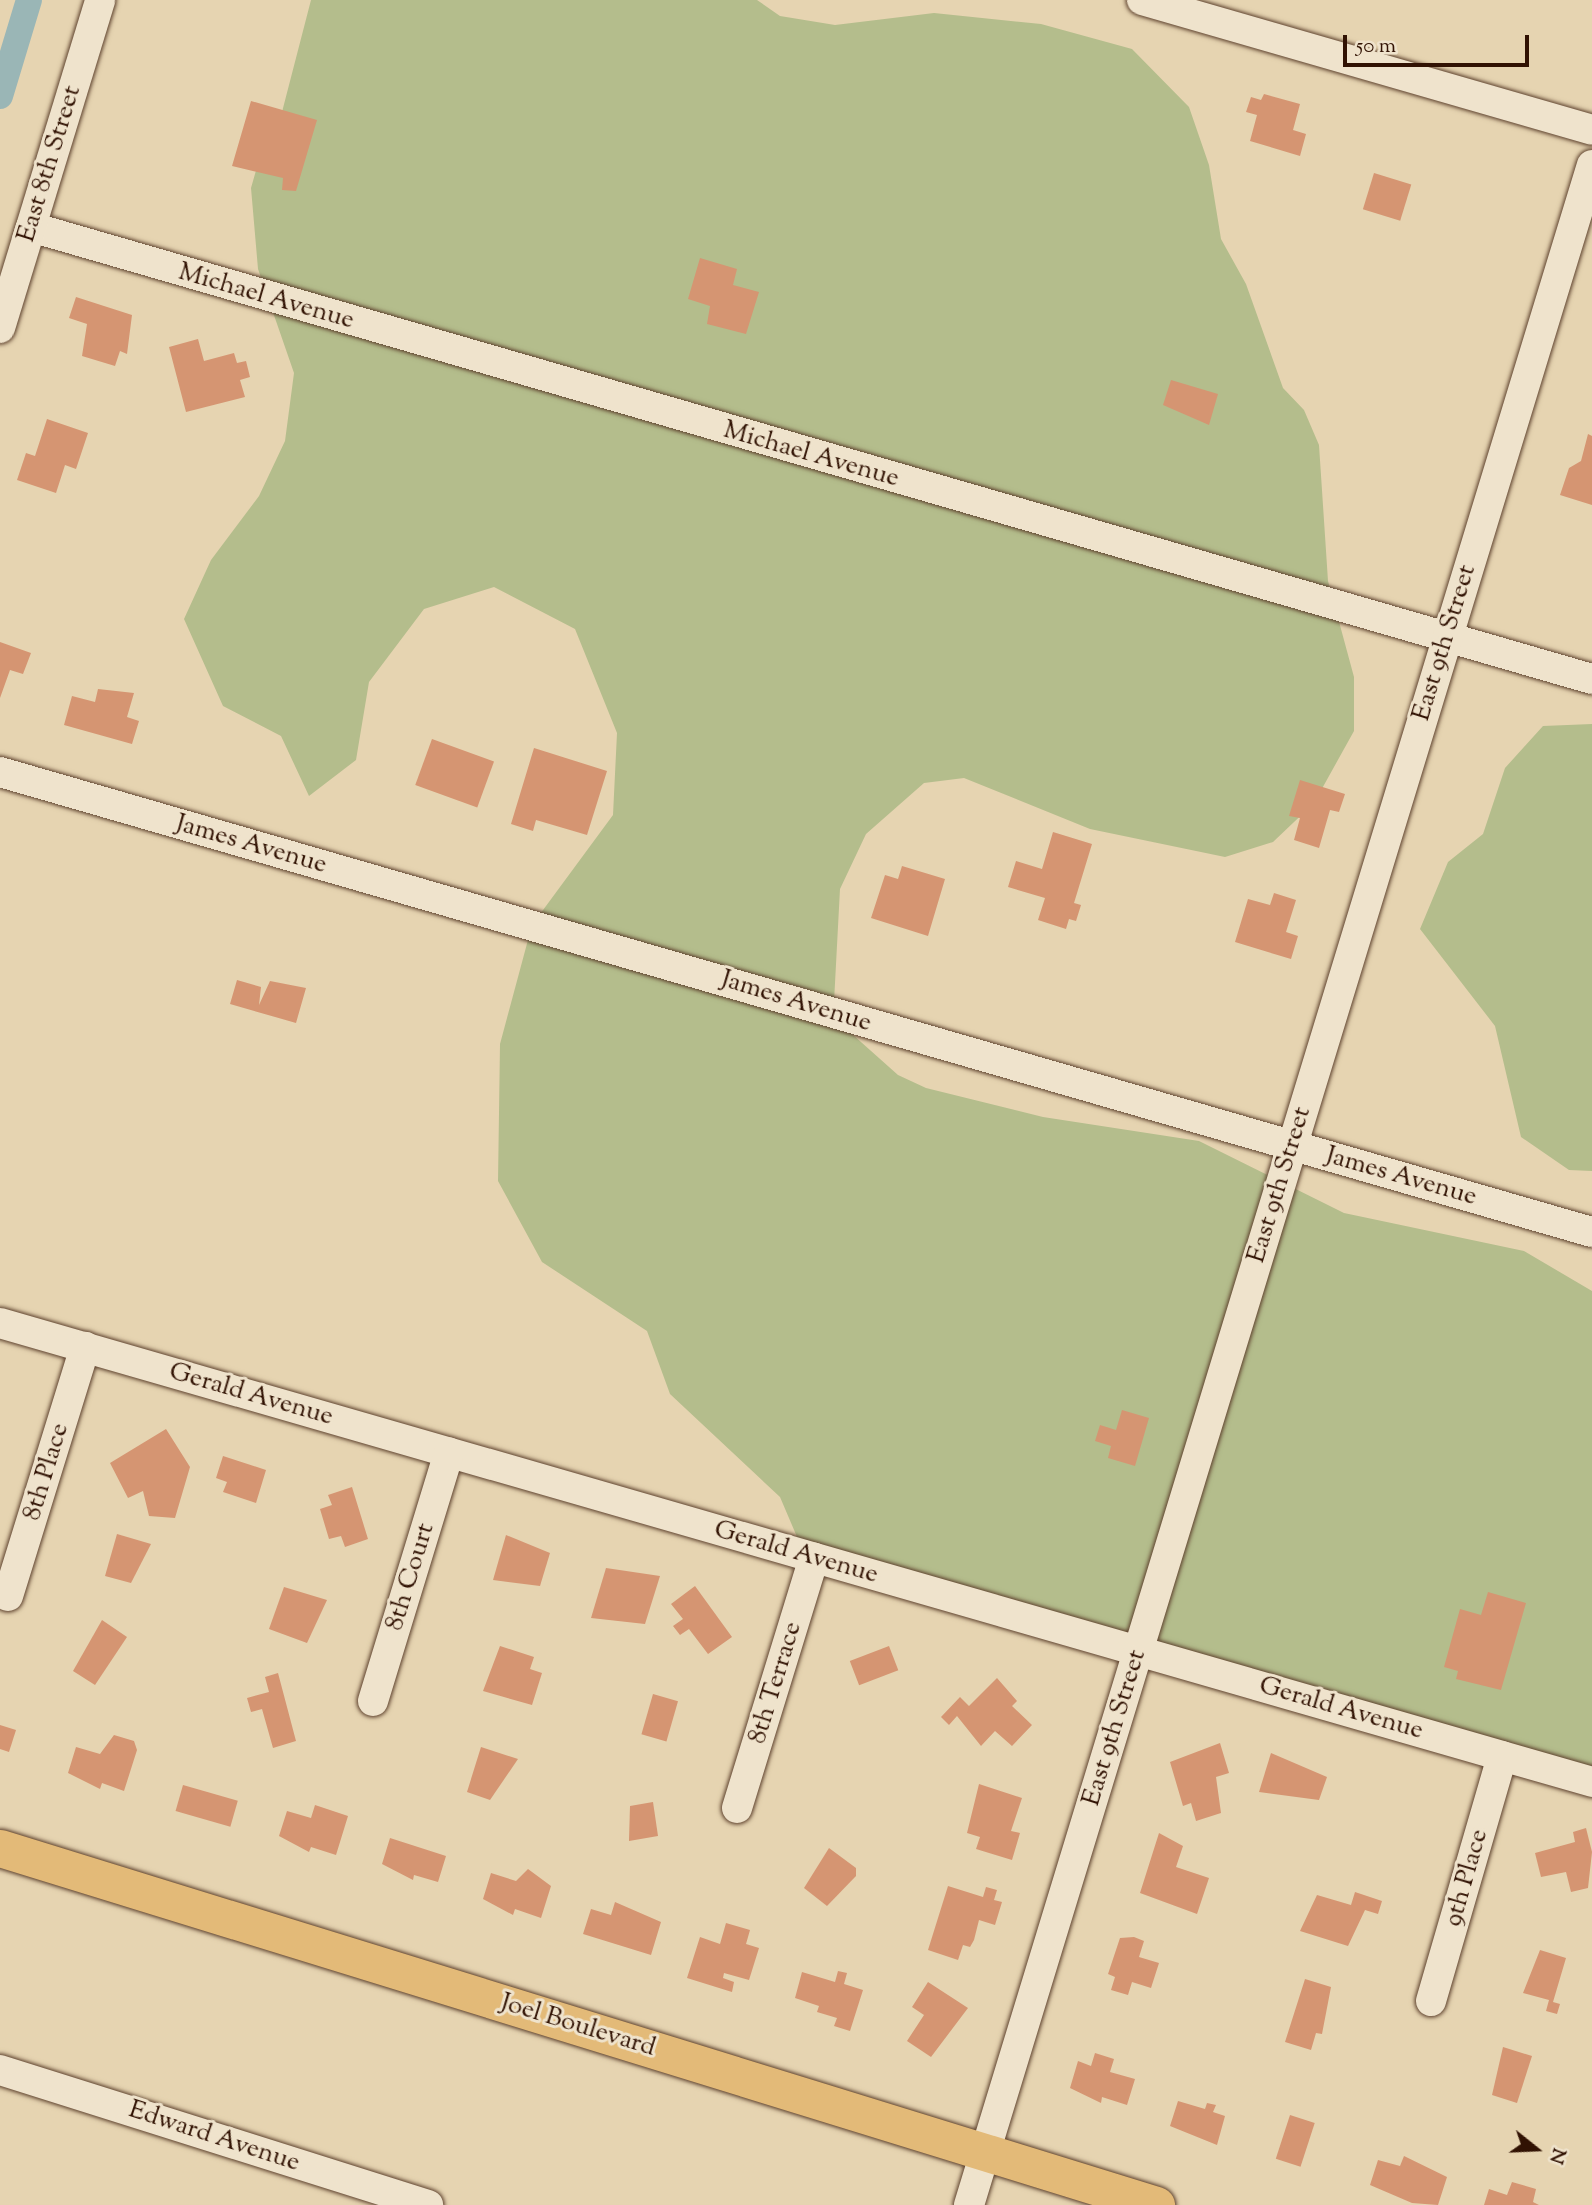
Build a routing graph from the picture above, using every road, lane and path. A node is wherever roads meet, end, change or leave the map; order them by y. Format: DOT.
graph roads {
  1 [pos="100,0"];
  2 [pos="1142,0"];
  3 [pos="1592,130"];
  4 [pos="1592,165"];
  5 [pos="31,227"];
  6 [pos="0,328"];
  7 [pos="1446,638"];
  8 [pos="1592,679"];
  9 [pos="0,772"];
  10 [pos="1292,1145"];
  11 [pos="1592,1232"];
  12 [pos="0,1323"];
  13 [pos="85,1348"];
  14 [pos="449,1452"];
  15 [pos="814,1558"];
  16 [pos="8,1596"];
  17 [pos="1138,1651"];
  18 [pos="373,1701"];
  19 [pos="1502,1756"];
  20 [pos="1592,1782"];
  21 [pos="737,1808"];
  22 [pos="0,1848"];
  23 [pos="1431,2001"];
  24 [pos="0,2070"];
  25 [pos="986,2152"];
  26 [pos="428,2205"];
  27 [pos="969,2205"];
  28 [pos="1156,2205"];
  1 -- 5 [label="street, East 8th Street"];
  2 -- 3 [label="street"];
  4 -- 7 [label="street, East 9th Street"];
  5 -- 6 [label="street, East 8th Street"];
  5 -- 7 [label="street, Michael Avenue"];
  7 -- 8 [label="street, Michael Avenue"];
  7 -- 10 [label="street, East 9th Street"];
  9 -- 10 [label="street, James Avenue"];
  10 -- 11 [label="street, James Avenue"];
  10 -- 17 [label="street, East 9th Street"];
  12 -- 13 [label="street, Gerald Avenue"];
  13 -- 14 [label="street, Gerald Avenue"];
  13 -- 16 [label="street, 8th Place"];
  14 -- 15 [label="street, Gerald Avenue"];
  14 -- 18 [label="street, 8th Court"];
  15 -- 17 [label="street, Gerald Avenue"];
  15 -- 21 [label="street, 8th Terrace"];
  17 -- 19 [label="street, Gerald Avenue"];
  17 -- 25 [label="street, East 9th Street"];
  19 -- 20 [label="street, Gerald Avenue"];
  19 -- 23 [label="street, 9th Place"];
  22 -- 25 [label="main road, Joel Boulevard"];
  24 -- 26 [label="street, Edward Avenue"];
  25 -- 27 [label="street, East 9th Street"];
  25 -- 28 [label="main road, Joel Boulevard"];
}
